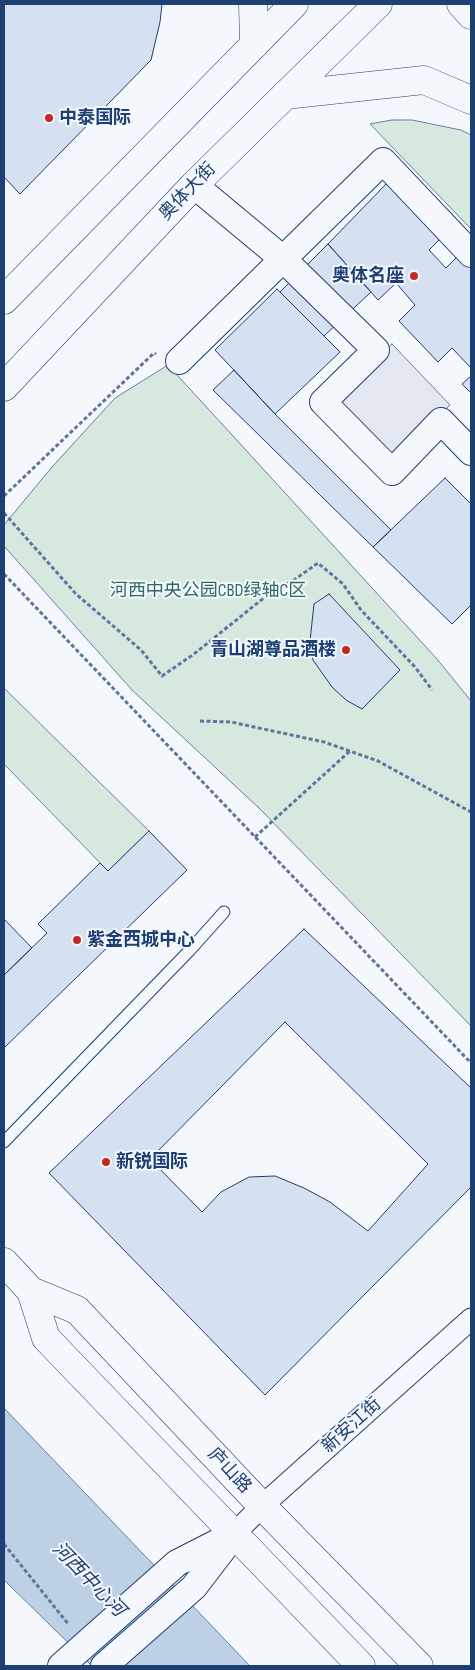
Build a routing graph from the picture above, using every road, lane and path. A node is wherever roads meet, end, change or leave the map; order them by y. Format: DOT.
graph roads {
  1 [pos="253,4"];
  2 [pos="294,4"];
  3 [pos="378,4"];
  4 [pos="461,4"];
  5 [pos="471,15"];
  6 [pos="254,45"];
  7 [pos="286,95"];
  8 [pos="471,100"];
  9 [pos="194,185"];
  10 [pos="471,254"];
  11 [pos="283,259"];
  12 [pos="4,300"];
  13 [pos="154,353"];
  14 [pos="179,361"];
  15 [pos="4,387"];
  16 [pos="471,452"];
  17 [pos="4,496"];
  18 [pos="4,513"];
  19 [pos="4,574"];
  20 [pos="432,690"];
  21 [pos="200,721"];
  22 [pos="350,751"];
  23 [pos="471,812"];
  24 [pos="255,837"];
  25 [pos="224,912"];
  26 [pos="471,1063"];
  27 [pos="4,1142"];
  28 [pos="4,1262"];
  29 [pos="31,1291"];
  30 [pos="471,1319"];
  31 [pos="262,1506"];
  32 [pos="234,1534"];
  33 [pos="4,1544"];
  34 [pos="84,1646"];
  35 [pos="61,1666"];
  36 [pos="104,1666"];
  37 [pos="361,1666"];
  38 [pos="419,1666"];
  1 -- 6 [label="main road"];
  2 -- 6 [label="main road"];
  3 -- 7 [label="main road, 奥体大街"];
  4 -- 5 [label="main road"];
  6 -- 12 [label="main road"];
  7 -- 8 [label="main road"];
  7 -- 9 [label="main road, 奥体大街"];
  9 -- 11 [label="street"];
  9 -- 15 [label="main road, 奥体大街"];
  10 -- 11 [label="street"];
  11 -- 14 [label="street"];
  11 -- 16 [label="street"];
  13 -- 17 [label="path"];
  18 -- 20 [label="path"];
  19 -- 24 [label="path"];
  21 -- 22 [label="path"];
  22 -- 23 [label="path"];
  22 -- 24 [label="path"];
  24 -- 26 [label="path"];
  25 -- 27 [label="lane"];
  28 -- 29 [label="main road, 庐山路"];
  29 -- 31 [label="main road, 庐山路"];
  29 -- 32 [label="main road, 庐山路"];
  30 -- 31 [label="street, 新安江街"];
  31 -- 32 [label="street, 新安江街"];
  31 -- 38 [label="main road, 庐山路"];
  32 -- 34 [label="street, 新安江街"];
  32 -- 36 [label="street, 新安江街"];
  32 -- 37 [label="main road, 庐山路"];
  33 -- 34 [label="path"];
  34 -- 35 [label="street, 新安江街"];
}
